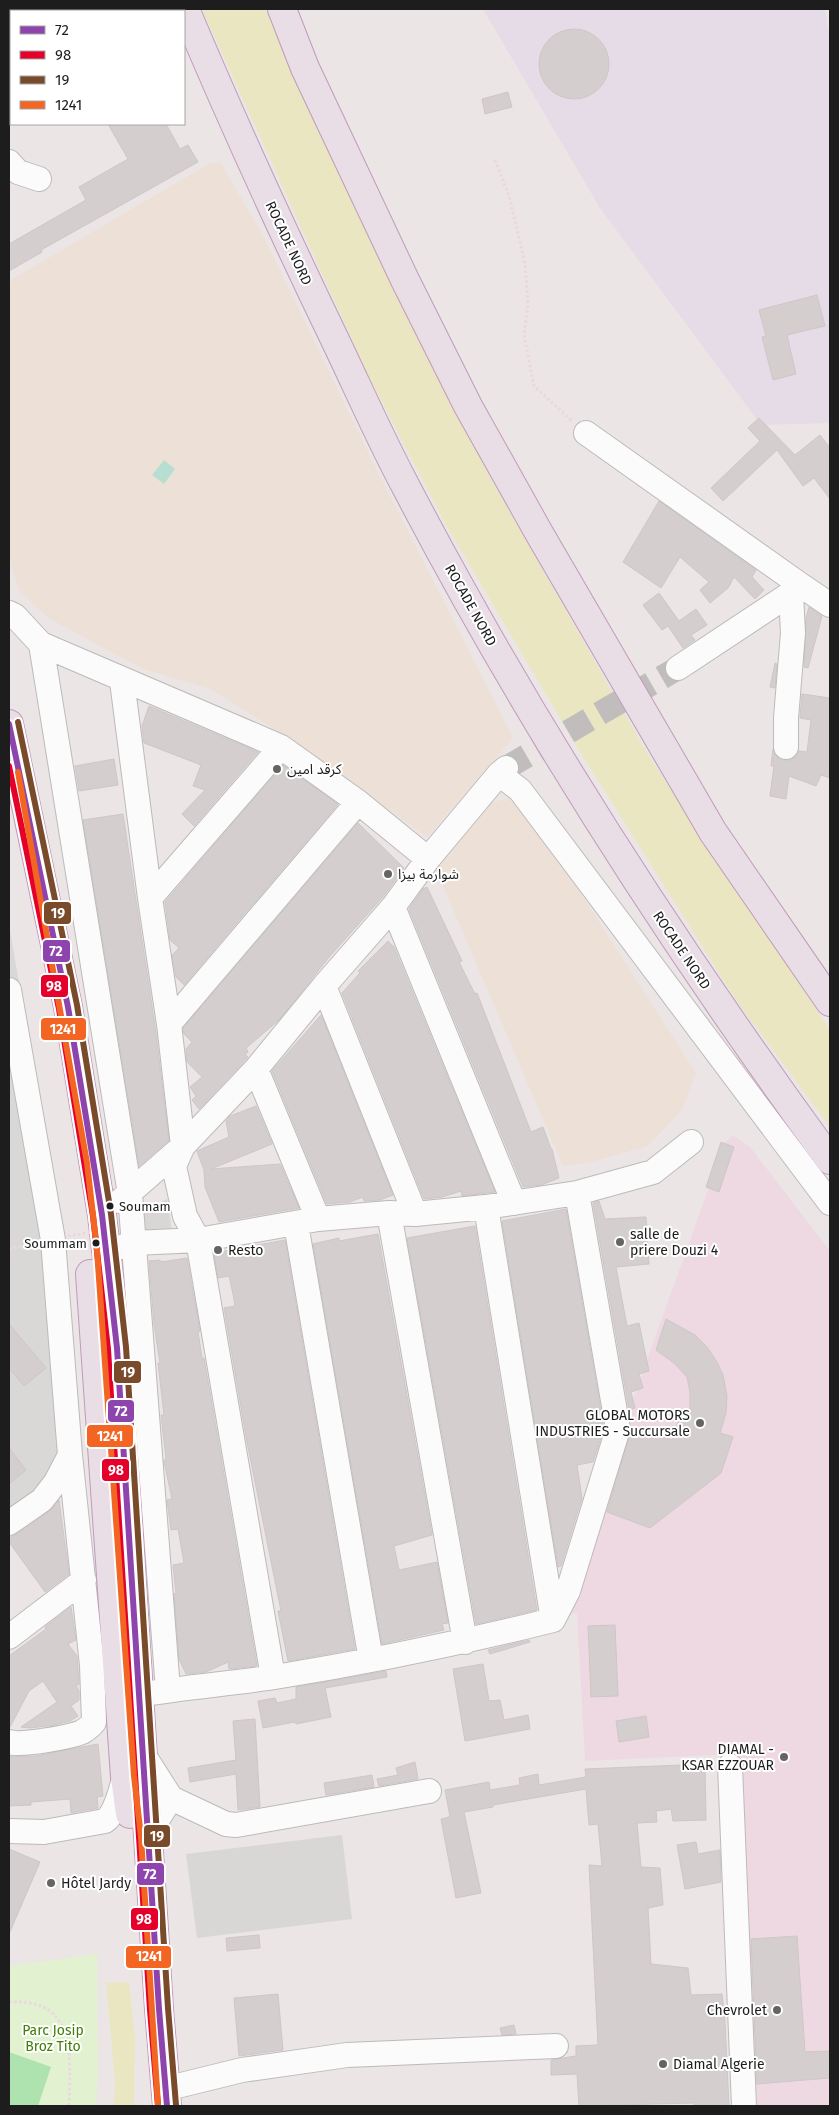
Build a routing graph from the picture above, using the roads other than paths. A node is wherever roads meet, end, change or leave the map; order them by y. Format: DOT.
graph roads {
  1 [pos="185,9"];
  2 [pos="282,9"];
  3 [pos="300,9"];
  4 [pos="185,36"];
  5 [pos="206,59"];
  6 [pos="305,68"];
  7 [pos="9,162"];
  8 [pos="39,179"];
  9 [pos="586,433"];
  10 [pos="797,590"];
  11 [pos="830,606"];
  12 [pos="9,614"];
  13 [pos="41,644"];
  14 [pos="678,668"];
  15 [pos="122,680"];
  16 [pos="9,724"];
  17 [pos="786,747"];
  18 [pos="281,748"];
  19 [pos="9,774"];
  20 [pos="358,802"];
  21 [pos="428,859"];
  22 [pos="150,898"];
  23 [pos="393,907"];
  24 [pos="324,986"];
  25 [pos="9,990"];
  26 [pos="830,1002"];
  27 [pos="170,1024"];
  28 [pos="13,1034"];
  29 [pos="256,1069"];
  30 [pos="691,1142"];
  31 [pos="183,1146"];
  32 [pos="830,1160"];
  33 [pos="577,1193"];
  34 [pos="130,1194"];
  35 [pos="514,1203"];
  36 [pos="830,1203"];
  37 [pos="486,1207"];
  38 [pos="389,1213"];
  39 [pos="415,1214"];
  40 [pos="307,1221"];
  41 [pos="107,1232"];
  42 [pos="198,1240"];
  43 [pos="135,1243"];
  44 [pos="70,1455"];
  45 [pos="9,1523"];
  46 [pos="84,1580"];
  47 [pos="553,1620"];
  48 [pos="9,1637"];
  49 [pos="465,1642"];
  50 [pos="371,1660"];
  51 [pos="104,1665"];
  52 [pos="273,1677"];
  53 [pos="168,1690"];
  54 [pos="139,1695"];
  55 [pos="9,1742"];
  56 [pos="143,1754"];
  57 [pos="730,1766"];
  58 [pos="125,1776"];
  59 [pos="429,1792"];
  60 [pos="171,1798"];
  61 [pos="9,1831"];
  62 [pos="148,1835"];
  63 [pos="556,2046"];
  64 [pos="160,2100"];
  65 [pos="744,2106"];
  1 -- 5 [label="highway, ROCADE NORD"];
  2 -- 6 [label="highway"];
  3 -- 6 [label="highway"];
  4 -- 5 [label="street"];
  5 -- 32 [label="highway, ROCADE NORD"];
  6 -- 26 [label="highway"];
  7 -- 8 [label="street"];
  9 -- 10 [label="street"];
  10 -- 11 [label="street"];
  10 -- 14 [label="street"];
  10 -- 17 [label="street"];
  12 -- 13 [label="street"];
  13 -- 15 [label="street"];
  13 -- 34 [label="street"];
  15 -- 18 [label="street"];
  15 -- 22 [label="street"];
  16 -- 41 [label="highway"];
  18 -- 20 [label="street"];
  18 -- 22 [label="street"];
  19 -- 51 [label="highway"];
  20 -- 21 [label="street"];
  20 -- 27 [label="street"];
  21 -- 23 [label="street"];
  21 -- 36 [label="street"];
  22 -- 27 [label="street"];
  23 -- 24 [label="street"];
  23 -- 35 [label="street"];
  24 -- 29 [label="street"];
  24 -- 39 [label="street"];
  25 -- 28 [label="street"];
  27 -- 31 [label="street"];
  28 -- 44 [label="street"];
  29 -- 31 [label="street"];
  29 -- 40 [label="street"];
  30 -- 33 [label="street"];
  31 -- 34 [label="street"];
  31 -- 42 [label="street"];
  33 -- 35 [label="street"];
  33 -- 47 [label="street"];
  34 -- 41 [label="street"];
  34 -- 43 [label="street"];
  35 -- 37 [label="street"];
  37 -- 39 [label="street"];
  37 -- 47 [label="street"];
  38 -- 39 [label="street"];
  38 -- 40 [label="street"];
  38 -- 49 [label="street"];
  40 -- 42 [label="street"];
  40 -- 50 [label="street"];
  41 -- 43 [label="street"];
  41 -- 54 [label="highway"];
  42 -- 43 [label="street"];
  42 -- 52 [label="street"];
  43 -- 53 [label="street"];
  44 -- 45 [label="street"];
  44 -- 46 [label="street"];
  46 -- 48 [label="street"];
  46 -- 51 [label="street"];
  47 -- 49 [label="street"];
  49 -- 50 [label="street"];
  50 -- 52 [label="street"];
  51 -- 55 [label="street"];
  51 -- 58 [label="highway"];
  52 -- 53 [label="street"];
  53 -- 54 [label="street"];
  54 -- 56 [label="highway"];
  56 -- 60 [label="street"];
  56 -- 62 [label="highway"];
  57 -- 65 [label="street"];
  58 -- 61 [label="street"];
  58 -- 64 [label="highway"];
  59 -- 60 [label="street"];
  60 -- 62 [label="street"];
  62 -- 64 [label="highway"];
  63 -- 64 [label="street"];
}
